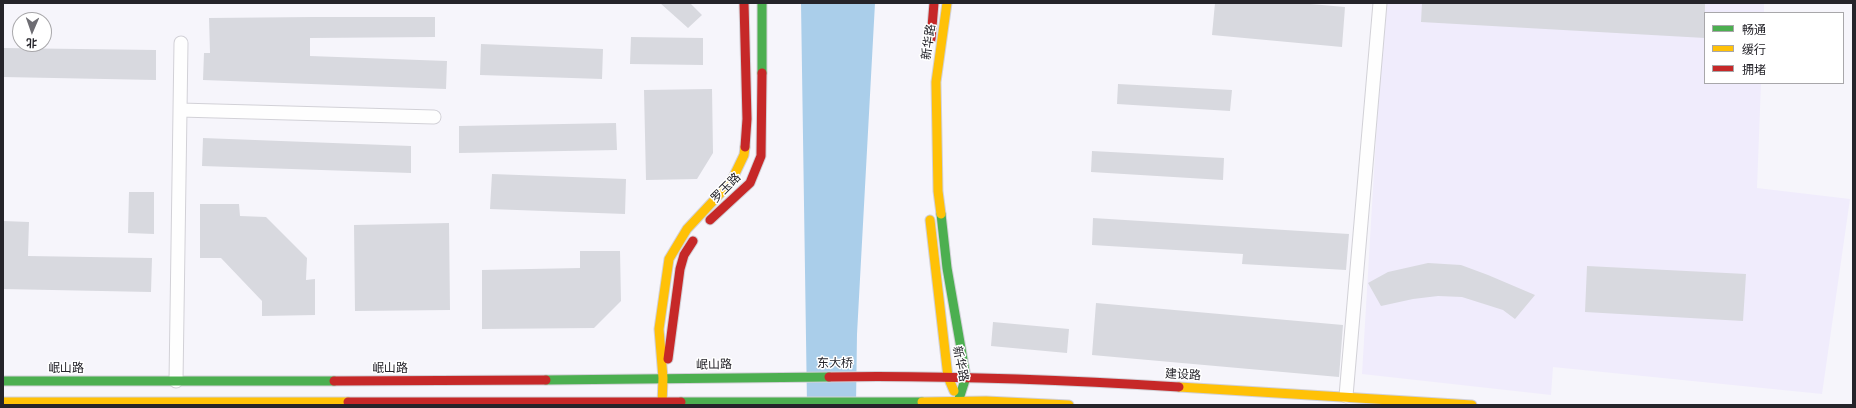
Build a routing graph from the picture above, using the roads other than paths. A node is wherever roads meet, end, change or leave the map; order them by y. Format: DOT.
graph roads {
  1 [pos="744,3"];
  2 [pos="762,3"];
  3 [pos="934,3"];
  4 [pos="947,3"];
  5 [pos="1380,3"];
  6 [pos="181,43"];
  7 [pos="930,48"];
  8 [pos="927,78"];
  9 [pos="180,110"];
  10 [pos="434,117"];
  11 [pos="927,117"];
  12 [pos="929,211"];
  13 [pos="778,376"];
  14 [pos="892,376"];
  15 [pos="948,377"];
  16 [pos="966,377"];
  17 [pos="663,378"];
  18 [pos="3,380"];
  19 [pos="176,381"];
  20 [pos="1346,396"];
  21 [pos="3,402"];
  22 [pos="958,403"];
  23 [pos="81,404"];
  24 [pos="403,404"];
  25 [pos="662,404"];
  26 [pos="1038,404"];
  27 [pos="1069,405"];
  28 [pos="1472,405"];
  1 -- 17 [label="main road, 罗玉路"];
  2 -- 17 [label="main road, 罗玉路"];
  3 -- 7 [label="main road, 新华路"];
  4 -- 16 [label="main road, 新华路"];
  5 -- 20 [label="street"];
  6 -- 9 [label="street"];
  8 -- 11 [label="main road"];
  9 -- 10 [label="street"];
  9 -- 19 [label="street"];
  12 -- 15 [label="main road, 新华路"];
  13 -- 14 [label="main road, 东大桥"];
  13 -- 17 [label="main road, 岷山路"];
  14 -- 15 [label="main road, 建设路"];
  15 -- 16 [label="main road, 建设路"];
  15 -- 22 [label="main road, 新华路"];
  16 -- 20 [label="main road, 建设路"];
  16 -- 22 [label="main road, 新华路"];
  17 -- 19 [label="main road, 岷山路"];
  17 -- 25 [label="main road, 罗玉路"];
  18 -- 19 [label="main road, 岷山路"];
  20 -- 28 [label="main road, 建设路"];
  21 -- 23 [label="main road"];
  22 -- 25 [label="main road"];
  22 -- 26 [label="main road"];
  23 -- 24 [label="main road"];
  24 -- 25 [label="main road"];
  26 -- 27 [label="main road"];
}
